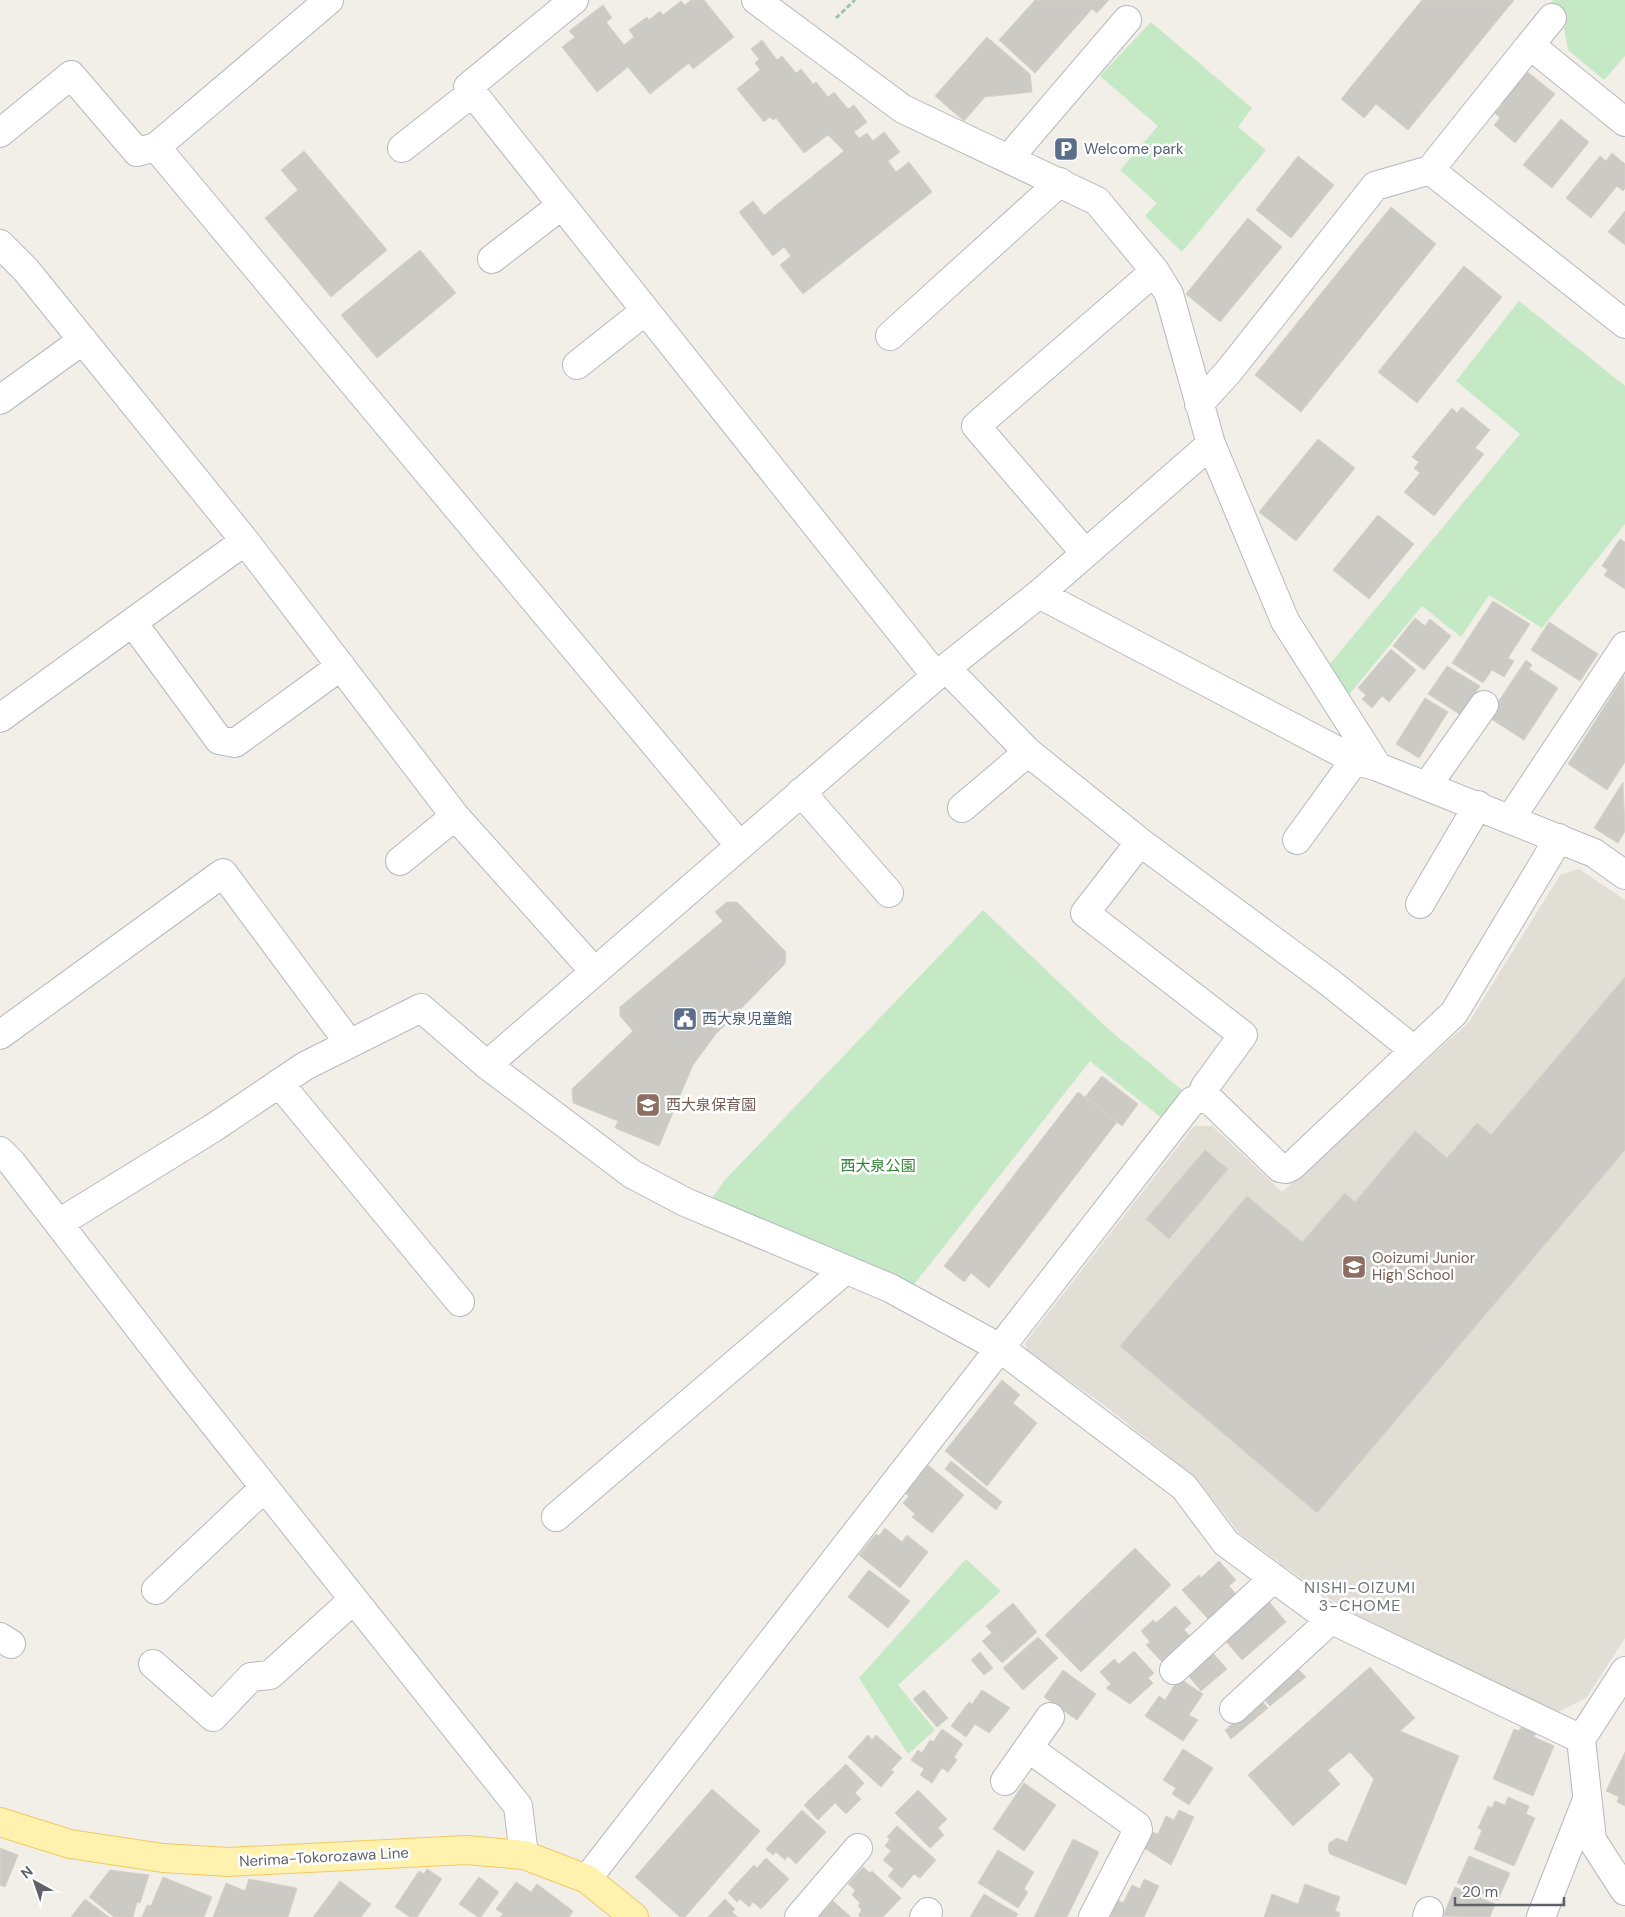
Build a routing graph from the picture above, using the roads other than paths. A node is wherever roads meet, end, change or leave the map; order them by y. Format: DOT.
graph roads {
  1 [pos="329,0"];
  2 [pos="574,0"];
  3 [pos="756,0"];
  4 [pos="1552,18"];
  5 [pos="1127,20"];
  6 [pos="1530,45"];
  7 [pos="472,93"];
  8 [pos="1625,122"];
  9 [pos="0,133"];
  10 [pos="156,147"];
  11 [pos="402,148"];
  12 [pos="1009,158"];
  13 [pos="1430,170"];
  14 [pos="1060,182"];
  15 [pos="562,205"];
  16 [pos="0,244"];
  17 [pos="492,259"];
  18 [pos="1155,270"];
  19 [pos="645,310"];
  20 [pos="1625,324"];
  21 [pos="890,336"];
  22 [pos="83,340"];
  23 [pos="577,365"];
  24 [pos="0,400"];
  25 [pos="1199,404"];
  26 [pos="1212,444"];
  27 [pos="245,541"];
  28 [pos="1084,553"];
  29 [pos="1039,594"];
  30 [pos="133,623"];
  31 [pos="1625,646"];
  32 [pos="341,666"];
  33 [pos="941,672"];
  34 [pos="1484,704"];
  35 [pos="0,718"];
  36 [pos="1028,752"];
  37 [pos="1367,764"];
  38 [pos="1428,786"];
  39 [pos="801,792"];
  40 [pos="1478,805"];
  41 [pos="962,808"];
  42 [pos="455,816"];
  43 [pos="1511,818"];
  44 [pos="1559,838"];
  45 [pos="1297,840"];
  46 [pos="1140,842"];
  47 [pos="740,846"];
  48 [pos="400,861"];
  49 [pos="1625,875"];
  50 [pos="888,893"];
  51 [pos="1420,904"];
  52 [pos="594,971"];
  53 [pos="0,1035"];
  54 [pos="349,1043"];
  55 [pos="1414,1050"];
  56 [pos="487,1064"];
  57 [pos="279,1083"];
  58 [pos="1200,1098"];
  59 [pos="4,1160"];
  60 [pos="59,1223"];
  61 [pos="845,1270"];
  62 [pos="460,1302"];
  63 [pos="1000,1348"];
  64 [pos="264,1488"];
  65 [pos="556,1517"];
  66 [pos="1274,1578"];
  67 [pos="156,1590"];
  68 [pos="353,1600"];
  69 [pos="1328,1618"];
  70 [pos="153,1664"];
  71 [pos="1174,1670"];
  72 [pos="1625,1671"];
  73 [pos="1234,1709"];
  74 [pos="1050,1717"];
  75 [pos="1581,1738"];
  76 [pos="1028,1748"];
  77 [pos="1005,1781"];
  78 [pos="1587,1798"];
  79 [pos="0,1822"];
  80 [pos="858,1848"];
  81 [pos="524,1855"];
  82 [pos="587,1879"];
  83 [pos="1625,1891"];
  84 [pos="634,1917"];
  85 [pos="799,1917"];
  86 [pos="1093,1917"];
  87 [pos="1541,1917"];
  1 -- 10 [label="street"];
  2 -- 7 [label="street"];
  3 -- 12 [label="street"];
  4 -- 6 [label="street"];
  5 -- 12 [label="street"];
  6 -- 8 [label="street"];
  6 -- 13 [label="street"];
  7 -- 11 [label="street"];
  7 -- 15 [label="street"];
  9 -- 10 [label="street"];
  10 -- 47 [label="street"];
  12 -- 14 [label="street"];
  13 -- 20 [label="street"];
  13 -- 25 [label="street"];
  14 -- 18 [label="street"];
  14 -- 21 [label="street"];
  15 -- 17 [label="street"];
  15 -- 19 [label="street"];
  16 -- 22 [label="street"];
  18 -- 25 [label="street"];
  18 -- 28 [label="street"];
  19 -- 23 [label="street"];
  19 -- 33 [label="street"];
  22 -- 24 [label="street"];
  22 -- 27 [label="street"];
  25 -- 26 [label="street"];
  26 -- 28 [label="street"];
  26 -- 37 [label="street"];
  27 -- 30 [label="street"];
  27 -- 32 [label="street"];
  28 -- 29 [label="street"];
  29 -- 33 [label="street"];
  29 -- 37 [label="street"];
  30 -- 32 [label="street"];
  30 -- 35 [label="street"];
  31 -- 43 [label="street"];
  32 -- 42 [label="street"];
  33 -- 36 [label="street"];
  33 -- 39 [label="street"];
  34 -- 38 [label="street"];
  36 -- 41 [label="street"];
  36 -- 46 [label="street"];
  37 -- 38 [label="street"];
  37 -- 45 [label="street"];
  38 -- 40 [label="street"];
  39 -- 47 [label="street"];
  39 -- 50 [label="street"];
  40 -- 43 [label="street"];
  40 -- 51 [label="street"];
  42 -- 48 [label="street"];
  42 -- 52 [label="street"];
  43 -- 44 [label="street"];
  44 -- 49 [label="street"];
  44 -- 55 [label="street"];
  46 -- 55 [label="street"];
  46 -- 58 [label="street"];
  47 -- 52 [label="street"];
  52 -- 56 [label="street"];
  53 -- 54 [label="street"];
  54 -- 56 [label="street"];
  54 -- 57 [label="street"];
  55 -- 58 [label="street"];
  56 -- 61 [label="street"];
  57 -- 60 [label="street"];
  57 -- 62 [label="street"];
  58 -- 63 [label="street"];
  59 -- 60 [label="street"];
  60 -- 64 [label="street"];
  61 -- 63 [label="street"];
  61 -- 65 [label="street"];
  63 -- 66 [label="street"];
  63 -- 82 [label="street"];
  64 -- 67 [label="street"];
  64 -- 68 [label="street"];
  66 -- 69 [label="street"];
  66 -- 71 [label="street"];
  68 -- 70 [label="street"];
  68 -- 81 [label="street"];
  69 -- 73 [label="street"];
  69 -- 75 [label="street"];
  72 -- 75 [label="street"];
  74 -- 76 [label="street"];
  75 -- 78 [label="street"];
  76 -- 77 [label="street"];
  76 -- 86 [label="street"];
  78 -- 83 [label="street"];
  78 -- 87 [label="street"];
  79 -- 81 [label="main road, Nerima-Tokorozawa Line"];
  80 -- 85 [label="street"];
  81 -- 82 [label="main road, Nerima-Tokorozawa Line"];
  82 -- 84 [label="main road, Nerima-Tokorozawa Line"];
}
